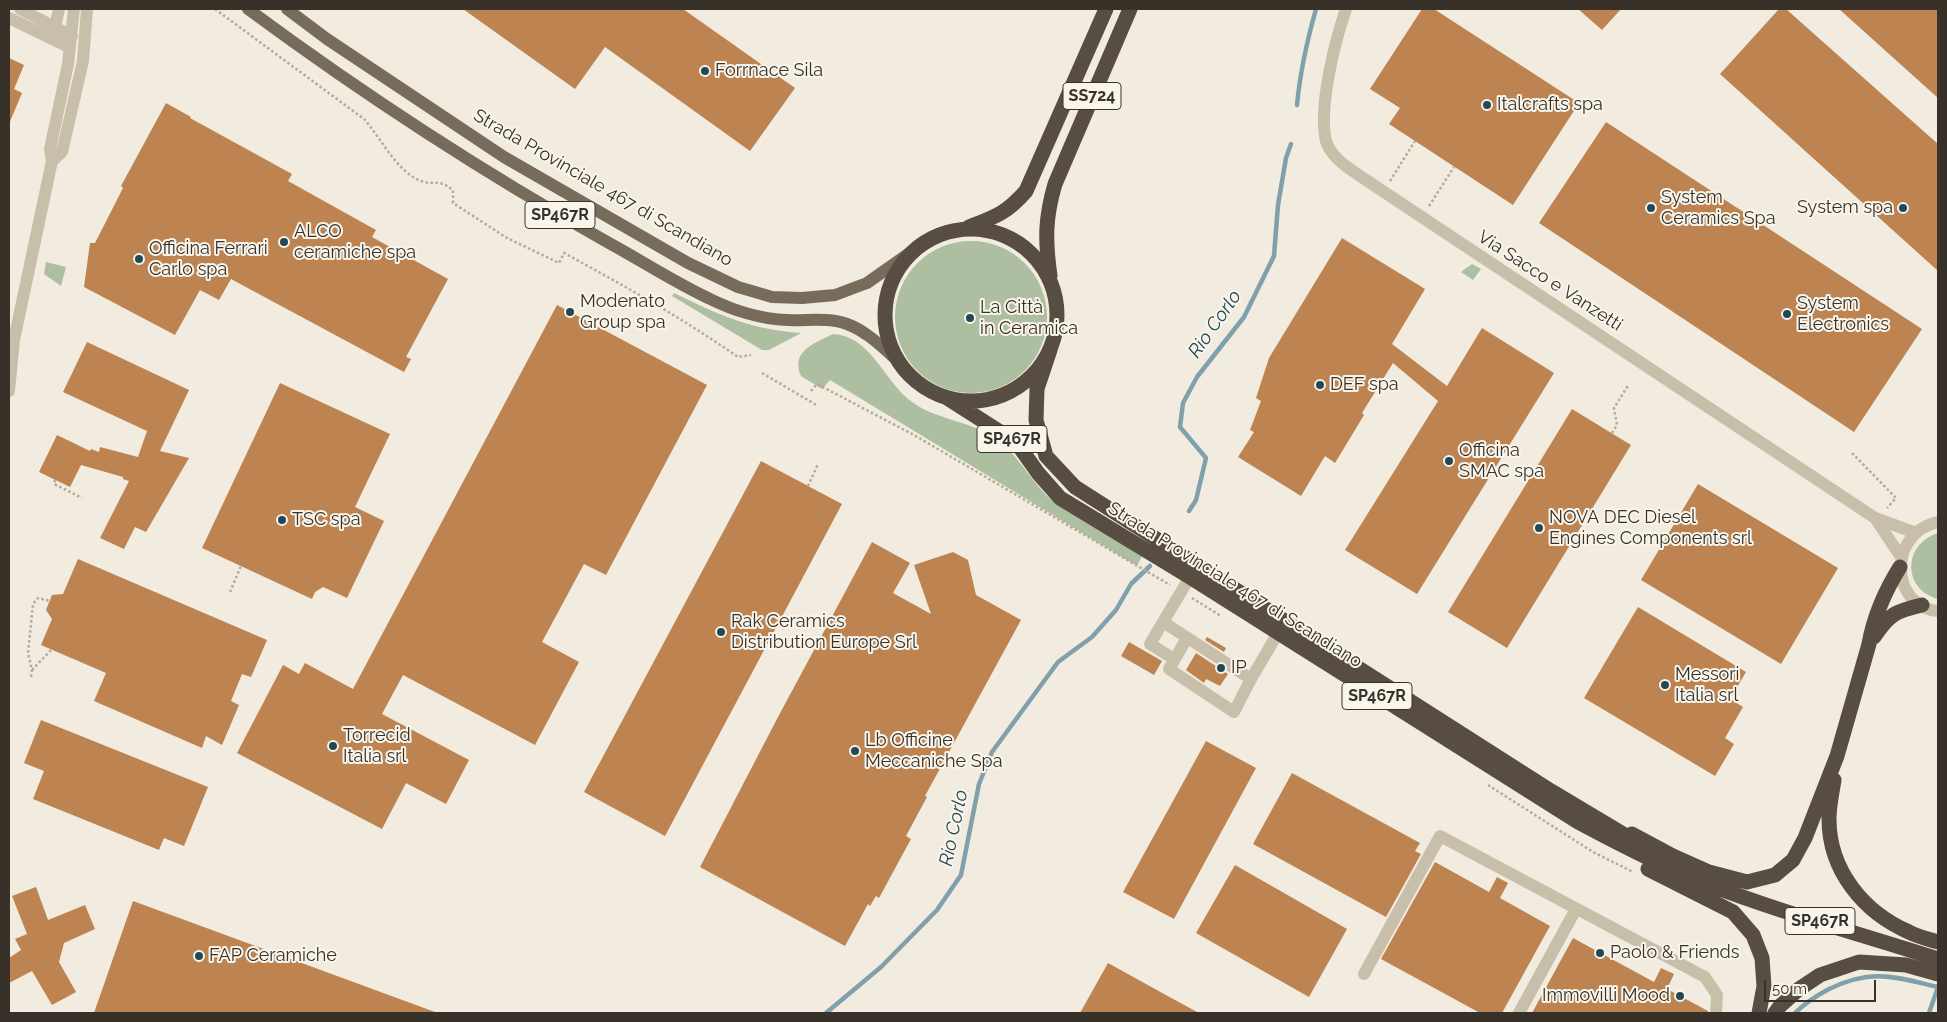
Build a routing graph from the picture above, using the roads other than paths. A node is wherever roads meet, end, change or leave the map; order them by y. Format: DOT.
graph roads {
  1 [pos="20,9"];
  2 [pos="59,9"];
  3 [pos="69,9"];
  4 [pos="74,9"];
  5 [pos="87,9"];
  6 [pos="246,9"];
  7 [pos="287,9"];
  8 [pos="1106,9"];
  9 [pos="1130,9"];
  10 [pos="1346,9"];
  11 [pos="42,14"];
  12 [pos="9,18"];
  13 [pos="56,27"];
  14 [pos="70,35"];
  15 [pos="52,161"];
  16 [pos="961,230"];
  17 [pos="920,245"];
  18 [pos="1052,285"];
  19 [pos="1050,350"];
  20 [pos="896,359"];
  21 [pos="9,391"];
  22 [pos="947,398"];
  23 [pos="1880,514"];
  24 [pos="1938,522"];
  25 [pos="1916,532"];
  26 [pos="1901,562"];
  27 [pos="1190,577"];
  28 [pos="1922,606"];
  29 [pos="1938,611"];
  30 [pos="1163,622"];
  31 [pos="1278,634"];
  32 [pos="1187,638"];
  33 [pos="1869,644"];
  34 [pos="1174,659"];
  35 [pos="1251,679"];
  36 [pos="1837,756"];
  37 [pos="1547,796"];
  38 [pos="1576,909"];
  39 [pos="1938,942"];
  40 [pos="1938,958"];
  41 [pos="1364,974"];
  42 [pos="1938,974"];
  43 [pos="1519,1013"];
  44 [pos="1716,1013"];
  45 [pos="1759,1013"];
  46 [pos="1775,1013"];
  1 -- 11 [label="street"];
  2 -- 13 [label="street"];
  3 -- 14 [label="street"];
  4 -- 14 [label="street"];
  5 -- 15 [label="street"];
  6 -- 20 [label="main road, Strada Provinciale 467 di Scandiano / SP467R"];
  7 -- 17 [label="main road, Strada Provinciale 467 di Scandiano / SP467R"];
  8 -- 16 [label="highway, SS724"];
  9 -- 18 [label="highway, SS724"];
  10 -- 23 [label="street, Via Sacco e Vanzetti"];
  11 -- 13 [label="street"];
  12 -- 14 [label="street"];
  13 -- 14 [label="street"];
  14 -- 15 [label="street"];
  15 -- 21 [label="street"];
  16 -- 17 [label="highway, Strada Provinciale 467 di Scandiano"];
  16 -- 18 [label="highway, Strada Provinciale 467 di Scandiano"];
  17 -- 20 [label="highway, Strada Provinciale 467 di Scandiano"];
  18 -- 19 [label="highway, Strada Provinciale 467 di Scandiano"];
  19 -- 22 [label="highway, Strada Provinciale 467 di Scandiano"];
  19 -- 37 [label="highway, Strada Provinciale 467 di Scandiano / SP467R"];
  20 -- 22 [label="highway, Strada Provinciale 467 di Scandiano"];
  22 -- 27 [label="highway, Strada Provinciale 467 di Scandiano / SP467R"];
  23 -- 25 [label="street, Via Sacco e Vanzetti"];
  23 -- 26 [label="street, Via Sacco e Vanzetti"];
  24 -- 25 [label="street"];
  25 -- 26 [label="street"];
  26 -- 28 [label="street, Via Sacco e Vanzetti"];
  26 -- 33 [label="highway"];
  27 -- 30 [label="street"];
  27 -- 31 [label="highway, Strada Provinciale 467 di Scandiano / SP467R"];
  28 -- 29 [label="street"];
  28 -- 33 [label="highway"];
  30 -- 32 [label="street"];
  30 -- 34 [label="street"];
  31 -- 35 [label="street"];
  31 -- 37 [label="highway, Strada Provinciale 467 di Scandiano / SP467R"];
  32 -- 34 [label="street"];
  32 -- 35 [label="street"];
  33 -- 36 [label="highway"];
  34 -- 35 [label="street"];
  36 -- 37 [label="highway"];
  36 -- 39 [label="highway"];
  37 -- 40 [label="highway, Strada Provinciale 467 di Scandiano / SP467R"];
  37 -- 45 [label="highway"];
  38 -- 41 [label="street"];
  38 -- 43 [label="street"];
  38 -- 44 [label="street"];
  42 -- 46 [label="highway"];
}
